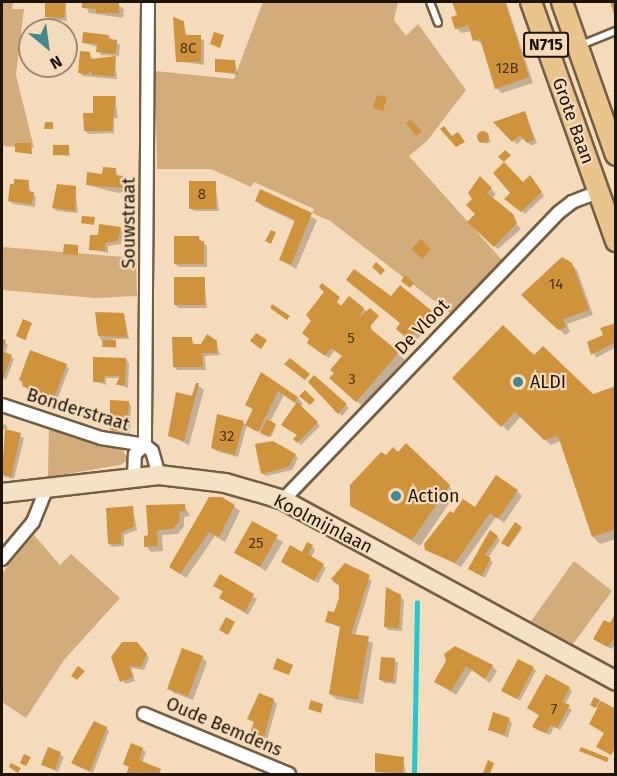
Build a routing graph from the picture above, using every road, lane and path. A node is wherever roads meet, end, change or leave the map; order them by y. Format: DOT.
graph roads {
  1 [pos="148,2"];
  2 [pos="430,2"];
  3 [pos="531,2"];
  4 [pos="562,2"];
  5 [pos="438,23"];
  6 [pos="615,31"];
  7 [pos="578,46"];
  8 [pos="615,155"];
  9 [pos="598,192"];
  10 [pos="615,241"];
  11 [pos="2,405"];
  12 [pos="145,445"];
  13 [pos="159,475"];
  14 [pos="134,478"];
  15 [pos="47,488"];
  16 [pos="2,493"];
  17 [pos="283,500"];
  18 [pos="2,559"];
  19 [pos="615,681"];
  20 [pos="144,714"];
  21 [pos="289,774"];
  1 -- 12 [label="street, Souwstraat"];
  2 -- 5 [label="lane"];
  3 -- 9 [label="main road, Grote Baan / N715"];
  4 -- 7 [label="main road, Grote Baan / N715"];
  6 -- 7 [label="lane"];
  7 -- 8 [label="main road, Grote Baan / N715"];
  9 -- 10 [label="main road, Grote Baan / N715"];
  9 -- 17 [label="street, De Vloot"];
  11 -- 12 [label="street, Bonderstraat"];
  12 -- 13 [label="street, Souwstraat"];
  12 -- 14 [label="street, Souwstraat"];
  13 -- 14 [label="street, Koolmijnlaan"];
  13 -- 17 [label="street, Koolmijnlaan"];
  14 -- 15 [label="street, Koolmijnlaan"];
  15 -- 16 [label="street, Koolmijnlaan"];
  15 -- 18 [label="street"];
  17 -- 19 [label="street, Koolmijnlaan"];
  20 -- 21 [label="street, Oude Bemdens"];
}
